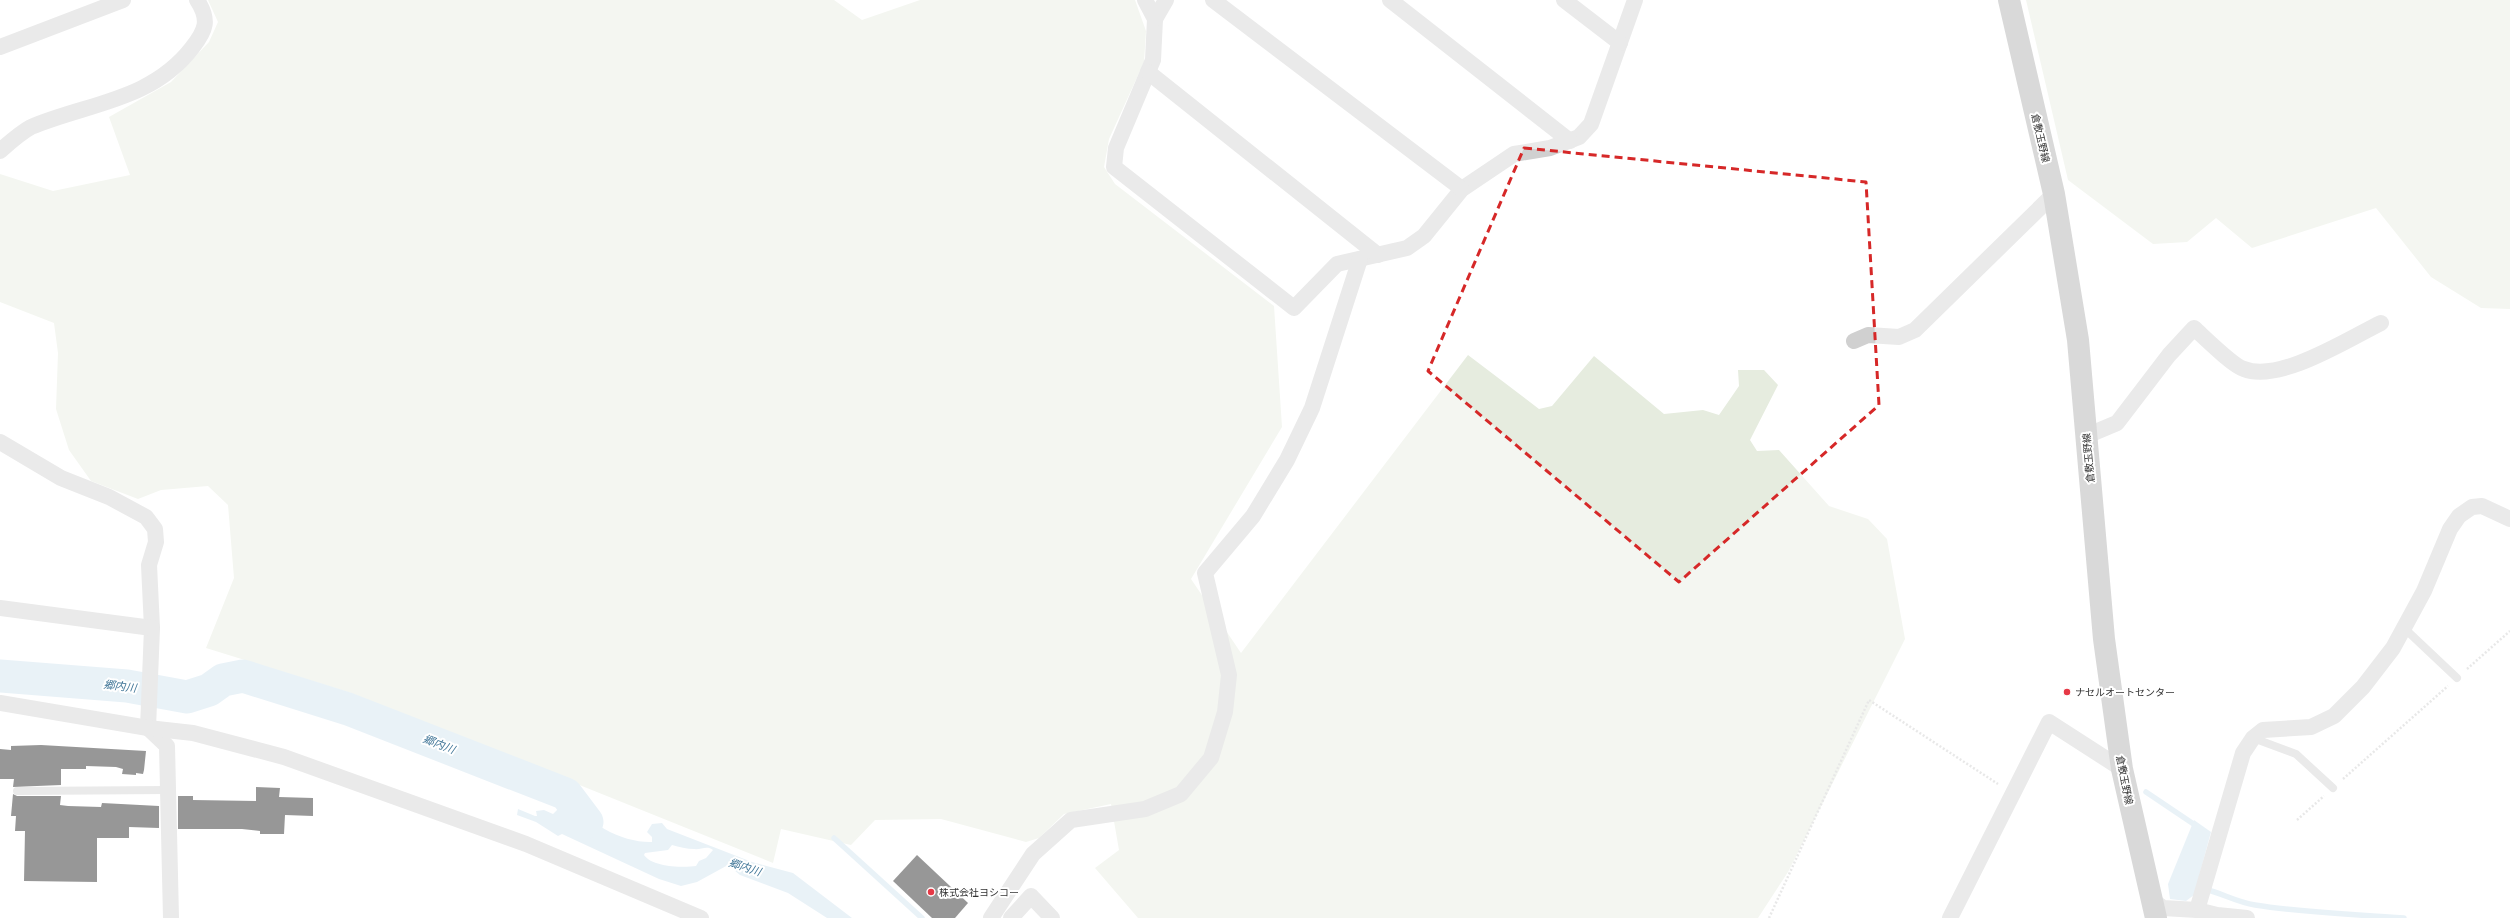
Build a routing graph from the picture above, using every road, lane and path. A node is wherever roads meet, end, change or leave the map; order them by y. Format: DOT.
graph roads {
  1 [pos="123,0"];
  2 [pos="197,0"];
  3 [pos="1145,0"];
  4 [pos="1166,0"];
  5 [pos="1213,0"];
  6 [pos="1390,0"];
  7 [pos="1564,0"];
  8 [pos="1635,0"];
  9 [pos="2010,0"];
  10 [pos="1155,19"];
  11 [pos="1620,43"];
  12 [pos="0,47"];
  13 [pos="1148,72"];
  14 [pos="1570,141"];
  15 [pos="0,151"];
  16 [pos="1462,189"];
  17 [pos="2054,194"];
  18 [pos="1378,255"];
  19 [pos="1360,259"];
  20 [pos="2381,322"];
  21 [pos="1854,342"];
  22 [pos="2086,436"];
  23 [pos="0,442"];
  24 [pos="2510,519"];
  25 [pos="0,608"];
  26 [pos="152,628"];
  27 [pos="2404,628"];
  28 [pos="2510,631"];
  29 [pos="2457,678"];
  30 [pos="0,703"];
  31 [pos="148,728"];
  32 [pos="2253,738"];
  33 [pos="2122,769"];
  34 [pos="2000,785"];
  35 [pos="2333,788"];
  36 [pos="168,790"];
  37 [pos="17,791"];
  38 [pos="2297,820"];
  39 [pos="2158,908"];
  40 [pos="2197,912"];
  41 [pos="171,918"];
  42 [pos="701,918"];
  43 [pos="991,918"];
  44 [pos="1011,918"];
  45 [pos="1052,918"];
  46 [pos="1769,918"];
  47 [pos="1950,918"];
  48 [pos="2247,918"];
  1 -- 12 [label="street"];
  2 -- 15 [label="street"];
  3 -- 10 [label="street"];
  4 -- 10 [label="street"];
  5 -- 16 [label="street"];
  6 -- 14 [label="street"];
  7 -- 11 [label="street"];
  8 -- 11 [label="street"];
  9 -- 17 [label="main road, 倉敷玉野線"];
  10 -- 13 [label="street"];
  11 -- 14 [label="street"];
  13 -- 18 [label="street"];
  13 -- 19 [label="street"];
  14 -- 16 [label="street"];
  16 -- 18 [label="street"];
  17 -- 21 [label="street"];
  17 -- 22 [label="main road, 倉敷玉野線"];
  18 -- 19 [label="street"];
  19 -- 43 [label="street"];
  20 -- 22 [label="street"];
  22 -- 33 [label="main road, 倉敷玉野線"];
  23 -- 26 [label="street"];
  24 -- 27 [label="street"];
  25 -- 26 [label="street"];
  26 -- 31 [label="street"];
  27 -- 29 [label="lane"];
  27 -- 32 [label="street"];
  28 -- 29 [label="path"];
  29 -- 35 [label="path"];
  30 -- 31 [label="street"];
  31 -- 36 [label="street"];
  31 -- 42 [label="street"];
  32 -- 35 [label="lane"];
  32 -- 40 [label="street"];
  33 -- 39 [label="main road, 倉敷玉野線"];
  33 -- 47 [label="street"];
  34 -- 46 [label="path"];
  35 -- 38 [label="path"];
  36 -- 37 [label="lane"];
  36 -- 41 [label="street"];
  39 -- 40 [label="street"];
  40 -- 48 [label="street"];
  44 -- 45 [label="street"];
}
